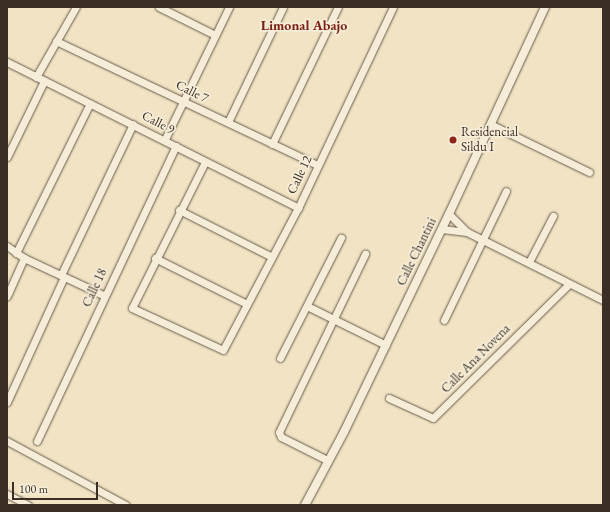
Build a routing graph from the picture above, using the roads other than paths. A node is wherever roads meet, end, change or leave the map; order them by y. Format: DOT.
graph roads {
  1 [pos="76,7"];
  2 [pos="160,7"];
  3 [pos="229,7"];
  4 [pos="283,7"];
  5 [pos="338,7"];
  6 [pos="393,7"];
  7 [pos="545,7"];
  8 [pos="216,35"];
  9 [pos="56,41"];
  10 [pos="7,62"];
  11 [pos="36,77"];
  12 [pos="44,81"];
  13 [pos="184,101"];
  14 [pos="90,103"];
  15 [pos="228,122"];
  16 [pos="133,124"];
  17 [pos="492,124"];
  18 [pos="165,140"];
  19 [pos="272,144"];
  20 [pos="176,146"];
  21 [pos="7,157"];
  22 [pos="205,162"];
  23 [pos="317,165"];
  24 [pos="589,172"];
  25 [pos="506,191"];
  26 [pos="298,208"];
  27 [pos="179,210"];
  28 [pos="450,214"];
  29 [pos="553,216"];
  30 [pos="442,229"];
  31 [pos="467,232"];
  32 [pos="341,238"];
  33 [pos="482,240"];
  34 [pos="7,246"];
  35 [pos="16,253"];
  36 [pos="365,254"];
  37 [pos="272,257"];
  38 [pos="24,258"];
  39 [pos="155,258"];
  40 [pos="529,262"];
  41 [pos="62,276"];
  42 [pos="569,284"];
  43 [pos="7,296"];
  44 [pos="105,296"];
  45 [pos="603,300"];
  46 [pos="247,304"];
  47 [pos="307,306"];
  48 [pos="332,318"];
  49 [pos="444,320"];
  50 [pos="386,345"];
  51 [pos="280,358"];
  52 [pos="389,398"];
  53 [pos="7,402"];
  54 [pos="37,441"];
  55 [pos="7,442"];
  56 [pos="327,460"];
  57 [pos="7,494"];
  58 [pos="28,505"];
  59 [pos="123,505"];
  60 [pos="305,505"];
  1 -- 9 [label="street"];
  2 -- 8 [label="street"];
  3 -- 8 [label="street"];
  4 -- 15 [label="street"];
  5 -- 19 [label="street"];
  6 -- 23 [label="street, Calle 12"];
  7 -- 17 [label="street, Calle Chantini"];
  8 -- 13 [label="street"];
  9 -- 11 [label="street"];
  9 -- 13 [label="street, Calle 7"];
  10 -- 11 [label="street, Calle 9"];
  11 -- 12 [label="street, Calle 9"];
  12 -- 14 [label="street, Calle 9"];
  12 -- 21 [label="street"];
  13 -- 15 [label="street, Calle 7"];
  13 -- 18 [label="street"];
  14 -- 16 [label="street, Calle 9"];
  14 -- 35 [label="street"];
  15 -- 19 [label="street, Calle 7"];
  16 -- 18 [label="street, Calle 9"];
  16 -- 41 [label="street"];
  17 -- 24 [label="street"];
  17 -- 28 [label="street, Calle Chantini"];
  18 -- 20 [label="street, Calle 9"];
  19 -- 23 [label="street, Calle 7"];
  20 -- 22 [label="street, Calle 9"];
  20 -- 44 [label="street, Calle 18"];
  22 -- 26 [label="street, Calle 9"];
  22 -- 27 [label="street"];
  23 -- 26 [label="street, Calle 12"];
  25 -- 33 [label="street"];
  26 -- 37 [label="street, Calle 12"];
  27 -- 37 [label="street"];
  27 -- 39 [label="street"];
  28 -- 30 [label="street, Calle Chantini"];
  28 -- 31 [label="street"];
  29 -- 40 [label="street"];
  30 -- 31 [label="street"];
  30 -- 50 [label="street, Calle Chantini"];
  31 -- 33 [label="street"];
  32 -- 47 [label="street"];
  33 -- 40 [label="street"];
  33 -- 49 [label="street"];
  34 -- 35 [label="street"];
  35 -- 38 [label="street"];
  36 -- 48 [label="street"];
  37 -- 46 [label="street, Calle 12"];
  38 -- 41 [label="street"];
  38 -- 43 [label="street"];
  39 -- 46 [label="street"];
  39 -- 46 [label="street, Calle 12"];
  40 -- 42 [label="street"];
  41 -- 44 [label="street"];
  41 -- 53 [label="street"];
  42 -- 45 [label="street"];
  42 -- 52 [label="street, Calle Ana Novena"];
  44 -- 54 [label="street, Calle 18"];
  47 -- 48 [label="street"];
  47 -- 51 [label="street"];
  48 -- 50 [label="street"];
  48 -- 56 [label="street"];
  50 -- 56 [label="street, Calle Chantini"];
  55 -- 59 [label="street"];
  56 -- 60 [label="street, Calle Chantini"];
  57 -- 58 [label="street"];
}
